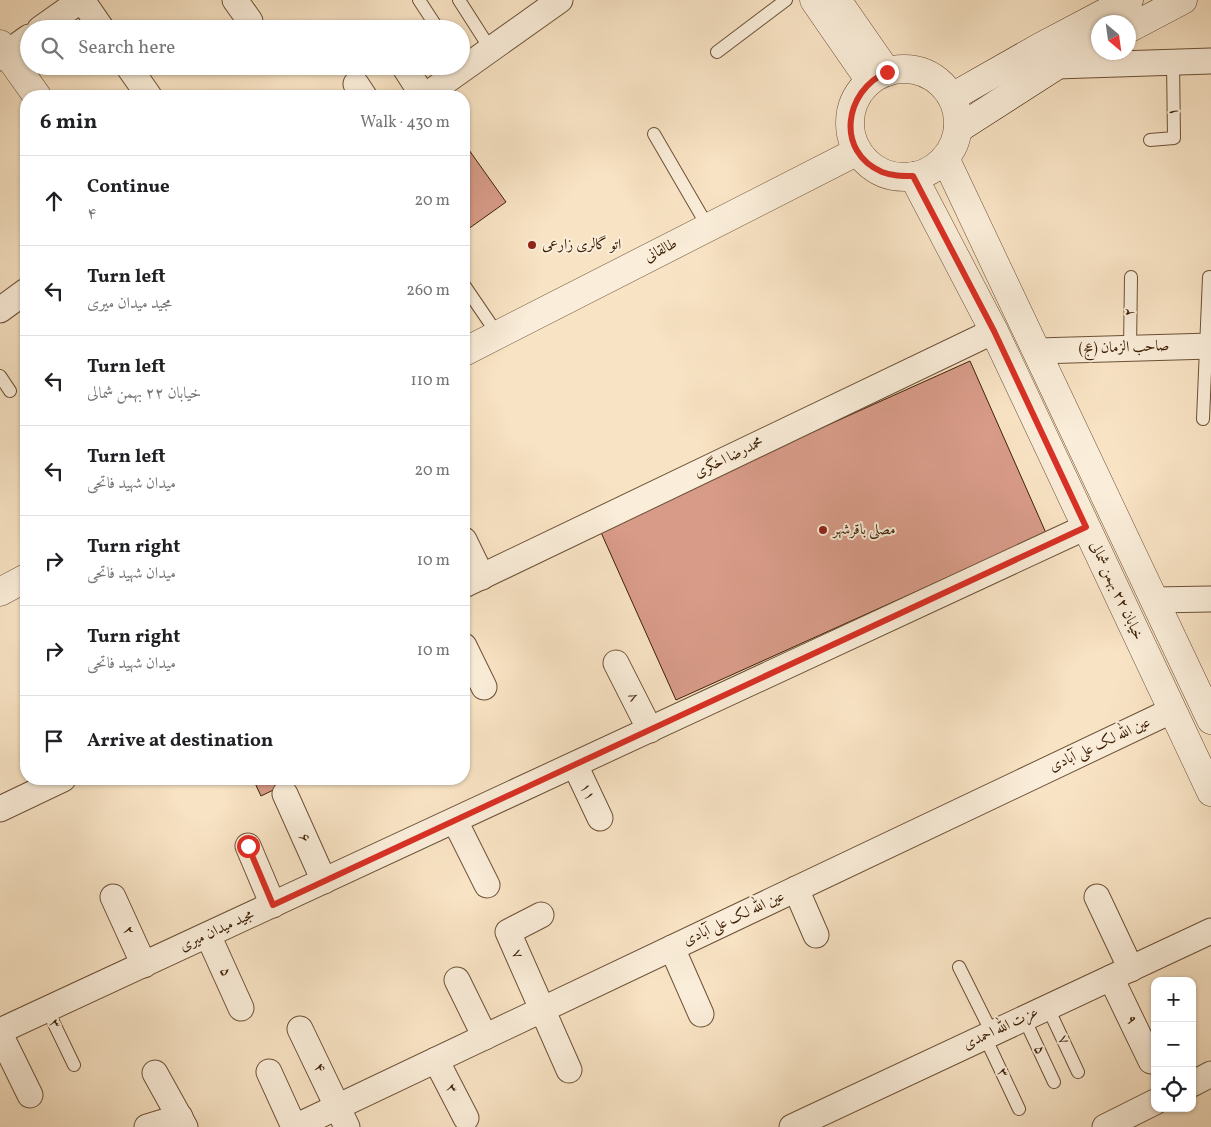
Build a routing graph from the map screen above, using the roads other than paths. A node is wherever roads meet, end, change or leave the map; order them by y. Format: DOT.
graph roads {
  1 [pos="81,0"];
  2 [pos="235,0"];
  3 [pos="419,0"];
  4 [pos="459,0"];
  5 [pos="786,0"];
  6 [pos="814,0"];
  7 [pos="837,0"];
  8 [pos="1129,0"];
  9 [pos="1183,0"];
  10 [pos="556,1"];
  11 [pos="53,20"];
  12 [pos="95,20"];
  13 [pos="249,20"];
  14 [pos="432,20"];
  15 [pos="1136,24"];
  16 [pos="20,42"];
  17 [pos="1091,46"];
  18 [pos="491,50"];
  19 [pos="2,52"];
  20 [pos="716,52"];
  21 [pos="1048,57"];
  22 [pos="1211,61"];
  23 [pos="1174,62"];
  24 [pos="470,63"];
  25 [pos="20,75"];
  26 [pos="20,75"];
  27 [pos="134,75"];
  28 [pos="410,75"];
  29 [pos="452,75"];
  30 [pos="879,76"];
  31 [pos="32,90"];
  32 [pos="145,90"];
  33 [pos="420,90"];
  34 [pos="432,90"];
  35 [pos="952,97"];
  36 [pos="958,129"];
  37 [pos="654,134"];
  38 [pos="1150,140"];
  39 [pos="858,151"];
  40 [pos="945,158"];
  41 [pos="913,176"];
  42 [pos="708,227"];
  43 [pos="1131,276"];
  44 [pos="1209,277"];
  45 [pos="470,294"];
  46 [pos="20,295"];
  47 [pos="0,310"];
  48 [pos="994,331"];
  49 [pos="498,335"];
  50 [pos="1208,346"];
  51 [pos="1130,348"];
  52 [pos="470,349"];
  53 [pos="1037,351"];
  54 [pos="0,376"];
  55 [pos="10,391"];
  56 [pos="1202,419"];
  57 [pos="1086,527"];
  58 [pos="470,567"];
  59 [pos="20,581"];
  60 [pos="473,581"];
  61 [pos="0,592"];
  62 [pos="1211,599"];
  63 [pos="1154,600"];
  64 [pos="470,658"];
  65 [pos="616,663"];
  66 [pos="484,687"];
  67 [pos="1173,710"];
  68 [pos="1211,720"];
  69 [pos="650,730"];
  70 [pos="575,765"];
  71 [pos="50,785"];
  72 [pos="1211,792"];
  73 [pos="285,794"];
  74 [pos="0,809"];
  75 [pos="600,818"];
  76 [pos="455,821"];
  77 [pos="248,846"];
  78 [pos="324,881"];
  79 [pos="487,885"];
  80 [pos="796,889"];
  81 [pos="113,896"];
  82 [pos="1097,897"];
  83 [pos="273,905"];
  84 [pos="541,915"];
  85 [pos="1211,931"];
  86 [pos="208,935"];
  87 [pos="816,935"];
  88 [pos="672,948"];
  89 [pos="144,965"];
  90 [pos="959,967"];
  91 [pos="1121,973"];
  92 [pos="457,980"];
  93 [pos="241,1008"];
  94 [pos="1048,1008"];
  95 [pos="48,1009"];
  96 [pos="542,1010"];
  97 [pos="701,1014"];
  98 [pos="1024,1018"];
  99 [pos="300,1029"];
  100 [pos="0,1033"];
  101 [pos="989,1035"];
  102 [pos="485,1037"];
  103 [pos="436,1060"];
  104 [pos="1151,1061"];
  105 [pos="74,1065"];
  106 [pos="569,1070"];
  107 [pos="269,1072"];
  108 [pos="1078,1072"];
  109 [pos="155,1073"];
  110 [pos="1211,1074"];
  111 [pos="1054,1082"];
  112 [pos="1196,1082"];
  113 [pos="30,1095"];
  114 [pos="1151,1104"];
  115 [pos="1018,1109"];
  116 [pos="343,1117"];
  117 [pos="466,1118"];
  118 [pos="182,1122"];
  119 [pos="147,1127"];
  120 [pos="295,1127"];
  121 [pos="792,1127"];
  122 [pos="1105,1127"];
  1 -- 11 [label="street"];
  1 -- 12 [label="street"];
  2 -- 13 [label="street"];
  3 -- 14 [label="lane"];
  4 -- 18 [label="lane"];
  5 -- 20 [label="lane"];
  6 -- 30 [label="street"];
  7 -- 30 [label="street"];
  8 -- 21 [label="street"];
  9 -- 15 [label="street"];
  10 -- 18 [label="street"];
  16 -- 19 [label="street"];
  17 -- 21 [label="street"];
  18 -- 24 [label="street"];
  19 -- 26 [label="street"];
  21 -- 23 [label="street"];
  21 -- 35 [label="street"];
  21 -- 36 [label="street"];
  22 -- 23 [label="street"];
  23 -- 38 [label="lane, ۱"];
  25 -- 31 [label="street"];
  27 -- 32 [label="street"];
  28 -- 33 [label="street"];
  29 -- 34 [label="street"];
  30 -- 35 [label="street"];
  30 -- 39 [label="street"];
  35 -- 36 [label="street"];
  36 -- 40 [label="street"];
  37 -- 42 [label="lane"];
  39 -- 41 [label="street"];
  39 -- 42 [label="street, طالقانی"];
  40 -- 41 [label="street"];
  40 -- 53 [label="street, خیابان ۲۲ بهمن شمالی"];
  41 -- 48 [label="street, خیابان ۲۲ بهمن شمالی"];
  42 -- 49 [label="street, طالقانی"];
  43 -- 51 [label="lane, ۲"];
  44 -- 50 [label="lane"];
  45 -- 49 [label="lane"];
  46 -- 47 [label="street"];
  48 -- 57 [label="street, خیابان ۲۲ بهمن شمالی"];
  48 -- 60 [label="street, محمدرضا اخگری"];
  49 -- 52 [label="street, طالقانی"];
  50 -- 51 [label="street, صاحب الزمان (عج)"];
  50 -- 56 [label="lane"];
  51 -- 53 [label="street, صاحب الزمان (عج)"];
  53 -- 63 [label="street, خیابان ۲۲ بهمن شمالی"];
  54 -- 55 [label="lane"];
  57 -- 67 [label="street, خیابان ۲۲ بهمن شمالی"];
  57 -- 69 [label="street, مجید میدان میری"];
  58 -- 60 [label="street"];
  59 -- 61 [label="street"];
  62 -- 63 [label="street"];
  63 -- 68 [label="street, خیابان ۲۲ بهمن شمالی"];
  64 -- 66 [label="street"];
  65 -- 69 [label="street, ۸"];
  67 -- 72 [label="street, خیابان ۲۲ بهمن شمالی"];
  67 -- 80 [label="street, عین الله لک علی آبادی"];
  69 -- 70 [label="street, مجید میدان میری"];
  70 -- 75 [label="street, ۱۱"];
  70 -- 76 [label="street, مجید میدان میری"];
  71 -- 74 [label="street"];
  73 -- 78 [label="street, ۶"];
  76 -- 78 [label="street, مجید میدان میری"];
  76 -- 79 [label="street"];
  77 -- 83 [label="street"];
  78 -- 83 [label="street, مجید میدان میری"];
  80 -- 87 [label="street"];
  80 -- 88 [label="street, عین الله لک علی آبادی"];
  81 -- 89 [label="street, ۲"];
  82 -- 91 [label="street, ۹"];
  83 -- 86 [label="street, مجید میدان میری"];
  84 -- 96 [label="street, ۷"];
  85 -- 91 [label="street, عزت الله احمدی"];
  86 -- 89 [label="street, مجید میدان میری"];
  86 -- 93 [label="street, ۵"];
  88 -- 96 [label="street, عین الله لک علی آبادی"];
  88 -- 97 [label="street"];
  89 -- 95 [label="street, مجید میدان میری"];
  90 -- 101 [label="lane, ۳"];
  91 -- 94 [label="street, عزت الله احمدی"];
  91 -- 104 [label="street, ۹"];
  92 -- 102 [label="street"];
  94 -- 98 [label="street, عزت الله احمدی"];
  94 -- 108 [label="lane, ۷"];
  95 -- 100 [label="street, مجید میدان میری"];
  95 -- 105 [label="lane, ۳"];
  96 -- 102 [label="street, عین الله لک علی آبادی"];
  96 -- 106 [label="street"];
  98 -- 101 [label="street, عزت الله احمدی"];
  98 -- 111 [label="lane, ۵"];
  99 -- 116 [label="street, ۴"];
  100 -- 113 [label="street"];
  101 -- 115 [label="lane, ۳"];
  101 -- 121 [label="street, عزت الله احمدی"];
  102 -- 103 [label="street, عین الله لک علی آبادی"];
  103 -- 116 [label="street, عین الله لک علی آبادی"];
  103 -- 117 [label="street, ۳"];
  107 -- 120 [label="street"];
  109 -- 118 [label="street"];
  110 -- 112 [label="street"];
  114 -- 122 [label="street"];
  116 -- 120 [label="street, عین الله لک علی آبادی"];
  118 -- 119 [label="street"];
}
